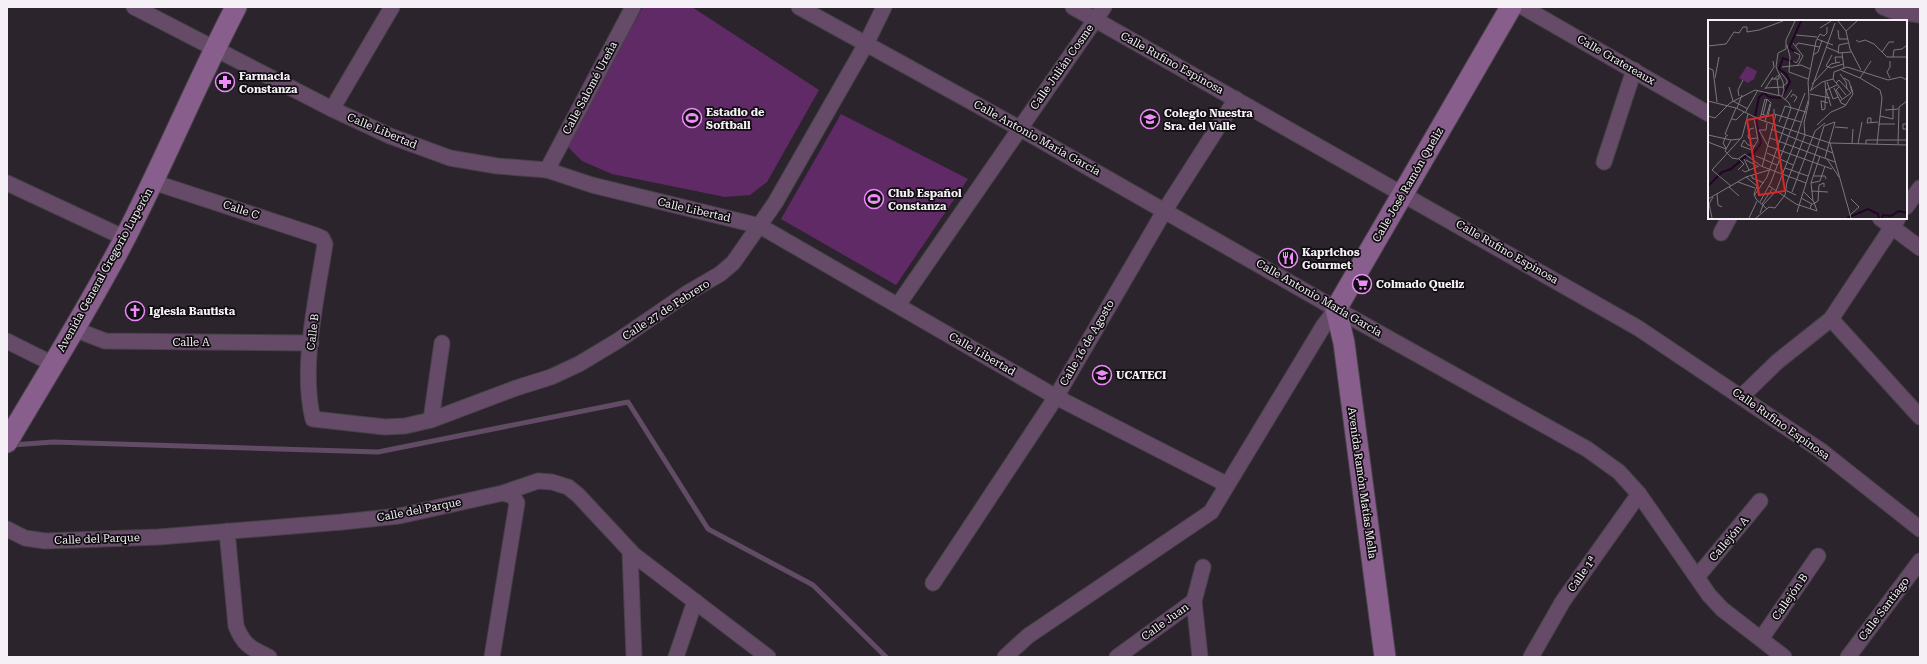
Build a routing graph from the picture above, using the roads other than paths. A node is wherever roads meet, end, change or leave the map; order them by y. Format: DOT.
graph roads {
  1 [pos="134,7"];
  2 [pos="236,7"];
  3 [pos="392,7"];
  4 [pos="633,7"];
  5 [pos="799,7"];
  6 [pos="884,7"];
  7 [pos="1072,7"];
  8 [pos="1104,7"];
  9 [pos="1511,7"];
  10 [pos="1523,7"];
  11 [pos="1890,8"];
  12 [pos="1920,15"];
  13 [pos="1094,20"];
  14 [pos="866,44"];
  15 [pos="214,49"];
  16 [pos="1634,70"];
  17 [pos="1236,99"];
  18 [pos="332,109"];
  19 [pos="1708,113"];
  20 [pos="1019,128"];
  21 [pos="1604,162"];
  22 [pos="547,170"];
  23 [pos="153,182"];
  24 [pos="7,183"];
  25 [pos="1920,188"];
  26 [pos="1404,194"];
  27 [pos="1907,206"];
  28 [pos="1165,210"];
  29 [pos="1728,219"];
  30 [pos="1891,221"];
  31 [pos="760,226"];
  32 [pos="1721,232"];
  33 [pos="125,238"];
  34 [pos="325,244"];
  35 [pos="1920,248"];
  36 [pos="898,305"];
  37 [pos="1336,309"];
  38 [pos="1831,319"];
  39 [pos="74,329"];
  40 [pos="7,341"];
  41 [pos="311,342"];
  42 [pos="442,343"];
  43 [pos="53,364"];
  44 [pos="1056,397"];
  45 [pos="1741,397"];
  46 [pos="1920,417"];
  47 [pos="313,419"];
  48 [pos="430,420"];
  49 [pos="7,442"];
  50 [pos="1226,484"];
  51 [pos="503,493"];
  52 [pos="1639,494"];
  53 [pos="1760,501"];
  54 [pos="7,529"];
  55 [pos="1920,530"];
  56 [pos="227,531"];
  57 [pos="630,551"];
  58 [pos="1818,556"];
  59 [pos="1920,561"];
  60 [pos="1203,567"];
  61 [pos="1697,577"];
  62 [pos="933,584"];
  63 [pos="695,601"];
  64 [pos="1194,601"];
  65 [pos="1761,639"];
  66 [pos="269,657"];
  67 [pos="492,657"];
  68 [pos="634,657"];
  69 [pos="676,657"];
  70 [pos="768,657"];
  71 [pos="1005,657"];
  72 [pos="1117,657"];
  73 [pos="1200,657"];
  74 [pos="1385,657"];
  75 [pos="1530,657"];
  76 [pos="1784,657"];
  77 [pos="1848,657"];
  1 -- 15 [label="street, Calle Libertad"];
  2 -- 15 [label="street, Avenida General Gregorio Luperón"];
  3 -- 18 [label="street"];
  4 -- 22 [label="street, Calle Salomé Ureña"];
  5 -- 14 [label="street, Calle Antonio María García"];
  6 -- 14 [label="street, Calle 27 de Febrero"];
  7 -- 13 [label="street, Calle Rufino Espinosa"];
  8 -- 13 [label="street, Calle Julián Cosme"];
  9 -- 26 [label="street, Calle José Ramón Queliz"];
  10 -- 16 [label="street, Calle Gratereaux"];
  11 -- 12 [label="street"];
  13 -- 17 [label="street, Calle Rufino Espinosa"];
  13 -- 20 [label="street, Calle Julián Cosme"];
  14 -- 20 [label="street, Calle Antonio María García"];
  14 -- 31 [label="street, Calle 27 de Febrero"];
  15 -- 18 [label="street, Calle Libertad"];
  15 -- 23 [label="street, Avenida General Gregorio Luperón"];
  16 -- 19 [label="street, Calle Gratereaux"];
  16 -- 21 [label="street"];
  17 -- 26 [label="street, Calle Rufino Espinosa"];
  17 -- 28 [label="street, Calle 16 de Agosto"];
  18 -- 22 [label="street, Calle Libertad"];
  20 -- 28 [label="street, Calle Antonio María García"];
  20 -- 36 [label="street, Calle Julián Cosme"];
  22 -- 31 [label="street, Calle Libertad"];
  23 -- 33 [label="street, Avenida General Gregorio Luperón"];
  23 -- 34 [label="street, Calle C"];
  24 -- 33 [label="street"];
  25 -- 27 [label="street"];
  26 -- 37 [label="street, Calle José Ramón Queliz"];
  26 -- 45 [label="street, Calle Rufino Espinosa"];
  28 -- 37 [label="street, Calle Antonio María García"];
  28 -- 44 [label="street, Calle 16 de Agosto"];
  29 -- 32 [label="street"];
  30 -- 35 [label="street"];
  30 -- 38 [label="street"];
  31 -- 36 [label="street, Calle Libertad"];
  31 -- 48 [label="street, Calle 27 de Febrero"];
  33 -- 39 [label="street, Avenida General Gregorio Luperón"];
  34 -- 41 [label="street, Calle B"];
  36 -- 44 [label="street, Calle Libertad"];
  37 -- 50 [label="street, Calle José Ramón Queliz"];
  37 -- 52 [label="street, Calle Antonio María García"];
  37 -- 74 [label="street, Avenida Ramón Matías Mella"];
  38 -- 45 [label="street"];
  38 -- 46 [label="street"];
  39 -- 41 [label="street, Calle A"];
  39 -- 43 [label="street, Avenida General Gregorio Luperón"];
  40 -- 43 [label="street"];
  41 -- 47 [label="street, Calle B"];
  42 -- 48 [label="street"];
  43 -- 49 [label="street, Avenida General Gregorio Luperón"];
  44 -- 50 [label="street, Calle Libertad"];
  44 -- 62 [label="street, Calle 16 de Agosto"];
  45 -- 55 [label="street, Calle Rufino Espinosa"];
  47 -- 48 [label="street, Calle 27 de Febrero"];
  50 -- 71 [label="street, Calle José Ramón Queliz"];
  51 -- 56 [label="street, Calle del Parque"];
  51 -- 57 [label="street, Calle del Parque"];
  51 -- 67 [label="street"];
  52 -- 61 [label="street, Calle Antonio María García"];
  52 -- 75 [label="street, Calle 1ª"];
  53 -- 61 [label="street, Callejón A"];
  54 -- 56 [label="street, Calle del Parque"];
  56 -- 66 [label="street"];
  57 -- 63 [label="street, Calle del Parque"];
  57 -- 68 [label="street"];
  58 -- 65 [label="street, Callejón B"];
  59 -- 77 [label="street, Calle Santiago"];
  60 -- 64 [label="street"];
  61 -- 65 [label="street, Calle Antonio María García"];
  63 -- 69 [label="street"];
  63 -- 70 [label="street, Calle del Parque"];
  64 -- 72 [label="street, Calle Juan"];
  64 -- 73 [label="street"];
  65 -- 76 [label="street, Calle Antonio María García"];
}
